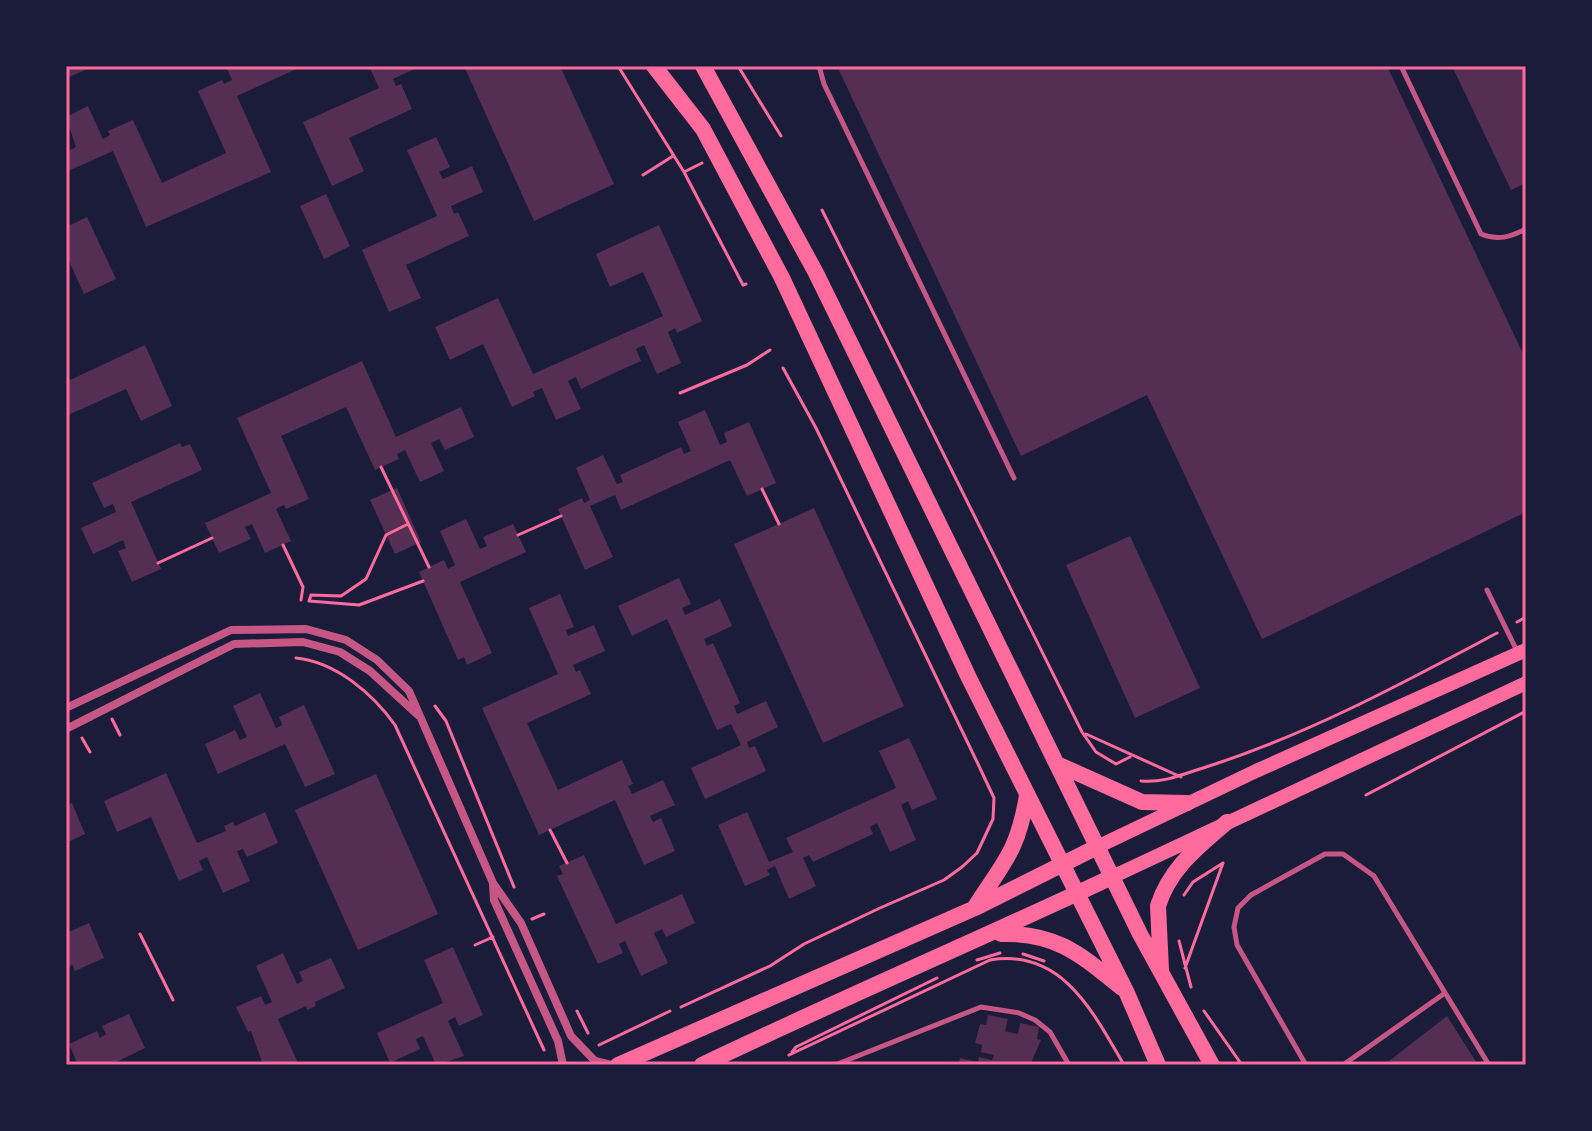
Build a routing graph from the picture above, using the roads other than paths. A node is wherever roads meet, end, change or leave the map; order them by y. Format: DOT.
graph roads {
  1 [pos="654,66"];
  2 [pos="703,66"];
  3 [pos="819,66"];
  4 [pos="1401,66"];
  5 [pos="1526,229"];
  6 [pos="1014,478"];
  7 [pos="1487,590"];
  8 [pos="1524,652"];
  9 [pos="1526,683"];
  10 [pos="66,708"];
  11 [pos="418,716"];
  12 [pos="66,729"];
  13 [pos="1057,764"];
  14 [pos="1027,795"];
  15 [pos="1187,803"];
  16 [pos="1227,822"];
  17 [pos="1097,847"];
  18 [pos="1062,866"];
  19 [pos="1112,877"];
  20 [pos="493,883"];
  21 [pos="1076,894"];
  22 [pos="975,908"];
  23 [pos="993,934"];
  24 [pos="1162,979"];
  25 [pos="1126,991"];
  26 [pos="1445,993"];
  27 [pos="563,1065"];
  28 [pos="612,1065"];
  29 [pos="618,1065"];
  30 [pos="702,1065"];
  31 [pos="835,1065"];
  32 [pos="1069,1065"];
  33 [pos="1158,1065"];
  34 [pos="1212,1065"];
  35 [pos="1306,1065"];
  36 [pos="1343,1065"];
  37 [pos="1489,1065"];
  1 -- 14 [label="main road"];
  2 -- 13 [label="main road"];
  3 -- 6 [label="lane"];
  4 -- 5 [label="lane"];
  7 -- 8 [label="lane"];
  8 -- 15 [label="main road"];
  9 -- 16 [label="main road"];
  10 -- 11 [label="street"];
  11 -- 12 [label="street"];
  11 -- 20 [label="street"];
  13 -- 15 [label="main road"];
  13 -- 17 [label="main road"];
  14 -- 18 [label="main road"];
  14 -- 22 [label="main road"];
  15 -- 17 [label="main road"];
  16 -- 19 [label="main road"];
  16 -- 24 [label="main road"];
  17 -- 18 [label="main road"];
  17 -- 19 [label="main road"];
  18 -- 21 [label="main road"];
  18 -- 22 [label="main road"];
  19 -- 21 [label="main road"];
  19 -- 24 [label="main road"];
  20 -- 27 [label="street"];
  20 -- 28 [label="street"];
  21 -- 23 [label="main road"];
  21 -- 25 [label="main road"];
  22 -- 29 [label="main road"];
  23 -- 25 [label="main road"];
  23 -- 30 [label="main road"];
  24 -- 34 [label="main road"];
  25 -- 33 [label="main road"];
  26 -- 35 [label="lane"];
  26 -- 36 [label="lane"];
  26 -- 37 [label="lane"];
  31 -- 32 [label="lane"];
}
